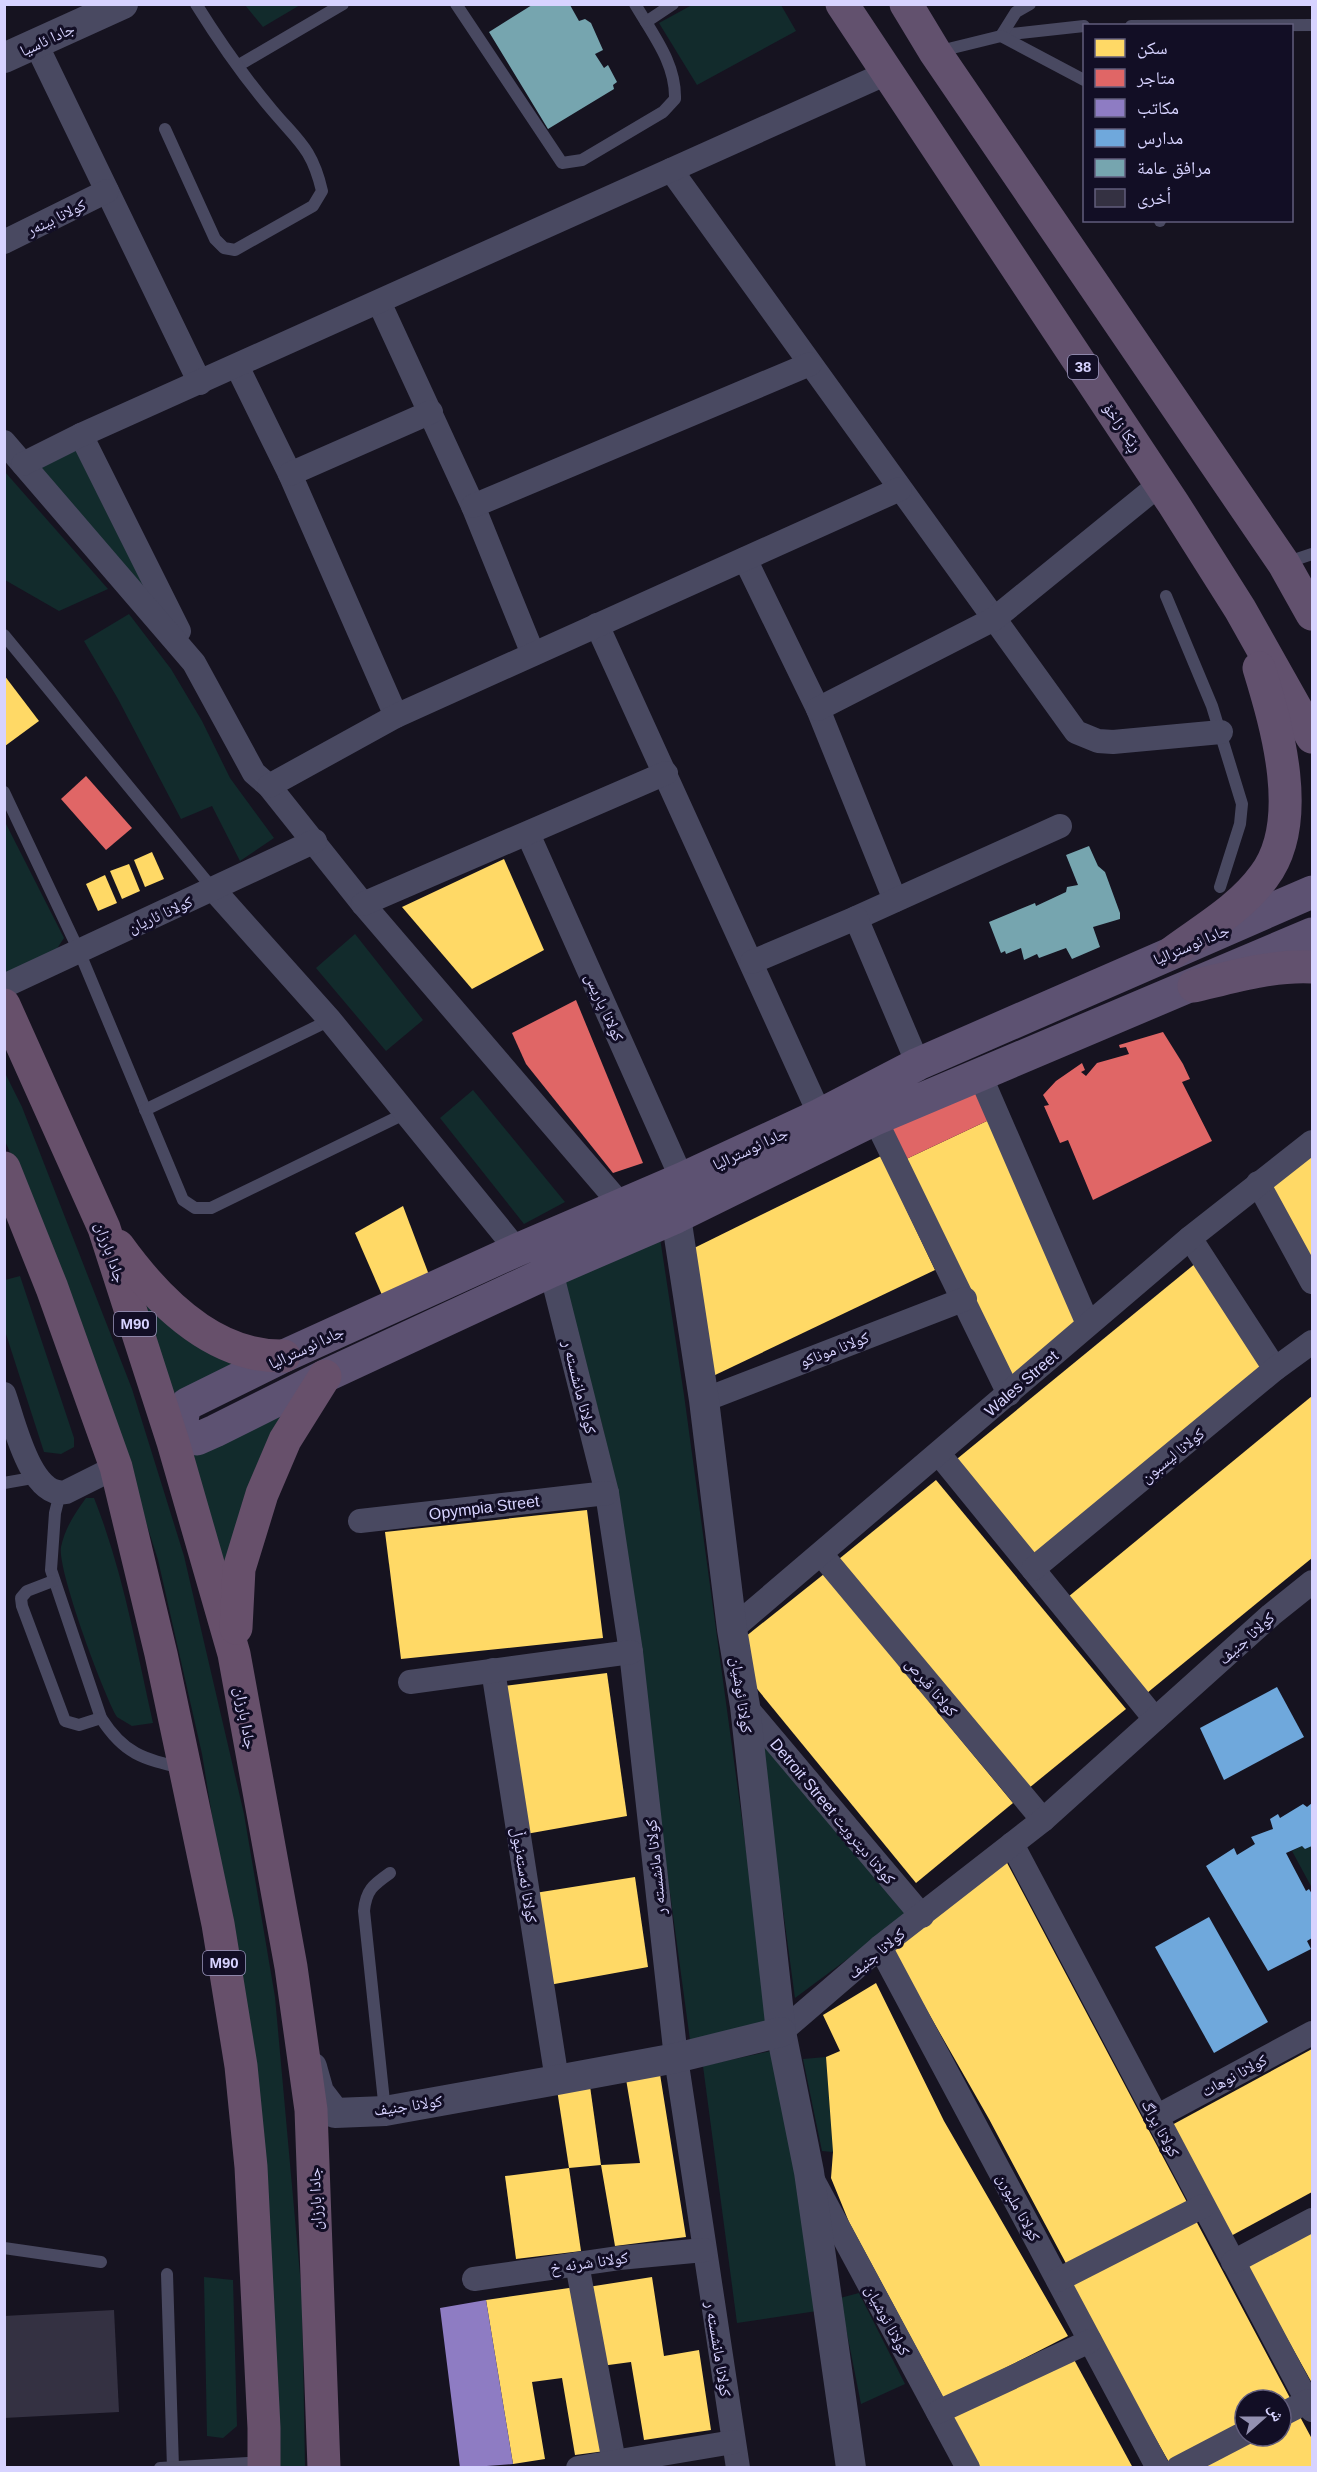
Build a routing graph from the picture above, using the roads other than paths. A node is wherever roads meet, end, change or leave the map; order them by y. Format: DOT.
graph roads {
  1 [pos="123,4"];
  2 [pos="196,4"];
  3 [pos="343,4"];
  4 [pos="456,4"];
  5 [pos="636,4"];
  6 [pos="673,4"];
  7 [pos="842,4"];
  8 [pos="906,4"];
  9 [pos="1030,4"];
  10 [pos="646,22"];
  11 [pos="1293,25"];
  12 [pos="1312,25"];
  13 [pos="1083,26"];
  14 [pos="1001,36"];
  15 [pos="36,44"];
  16 [pos="935,52"];
  17 [pos="4,58"];
  18 [pos="239,64"];
  19 [pos="887,73"];
  20 [pos="1083,79"];
  21 [pos="165,129"];
  22 [pos="671,170"];
  23 [pos="107,191"];
  24 [pos="4,242"];
  25 [pos="379,302"];
  26 [pos="810,364"];
  27 [pos="237,366"];
  28 [pos="200,382"];
  29 [pos="430,412"];
  30 [pos="81,435"];
  31 [pos="4,442"];
  32 [pos="23,464"];
  33 [pos="290,474"];
  34 [pos="1160,484"];
  35 [pos="900,489"];
  36 [pos="473,506"];
  37 [pos="745,559"];
  38 [pos="1298,559"];
  39 [pos="1166,596"];
  40 [pos="1240,609"];
  41 [pos="1312,614"];
  42 [pos="994,619"];
  43 [pos="597,625"];
  44 [pos="4,635"];
  45 [pos="533,654"];
  46 [pos="194,663"];
  47 [pos="818,709"];
  48 [pos="396,716"];
  49 [pos="1221,732"];
  50 [pos="1312,737"];
  51 [pos="666,772"];
  52 [pos="269,786"];
  53 [pos="4,792"];
  54 [pos="1060,826"];
  55 [pos="528,834"];
  56 [pos="315,841"];
  57 [pos="1221,887"];
  58 [pos="213,889"];
  59 [pos="1312,892"];
  60 [pos="895,900"];
  61 [pos="363,904"];
  62 [pos="856,918"];
  63 [pos="1312,934"];
  64 [pos="79,951"];
  65 [pos="1173,952"];
  66 [pos="752,962"];
  67 [pos="1312,967"];
  68 [pos="4,986"];
  69 [pos="1194,986"];
  70 [pos="4,1005"];
  71 [pos="330,1020"];
  72 [pos="918,1064"];
  73 [pos="980,1075"];
  74 [pos="146,1110"];
  75 [pos="406,1113"];
  76 [pos="820,1115"];
  77 [pos="875,1119"];
  78 [pos="1312,1142"];
  79 [pos="4,1168"];
  80 [pos="682,1179"];
  81 [pos="1258,1183"];
  82 [pos="622,1206"];
  83 [pos="676,1217"];
  84 [pos="104,1228"];
  85 [pos="1190,1238"];
  86 [pos="517,1250"];
  87 [pos="551,1271"];
  88 [pos="1312,1282"];
  89 [pos="965,1299"];
  90 [pos="1088,1324"];
  91 [pos="1312,1342"];
  92 [pos="284,1356"];
  93 [pos="1275,1369"];
  94 [pos="325,1376"];
  95 [pos="4,1394"];
  96 [pos="1009,1394"];
  97 [pos="704,1400"];
  98 [pos="939,1454"];
  99 [pos="116,1467"];
  100 [pos="38,1478"];
  101 [pos="4,1483"];
  102 [pos="60,1493"];
  103 [pos="607,1493"];
  104 [pos="360,1521"];
  105 [pos="821,1554"];
  106 [pos="1033,1569"];
  107 [pos="54,1581"];
  108 [pos="1309,1592"];
  109 [pos="732,1629"];
  110 [pos="631,1652"];
  111 [pos="234,1654"];
  112 [pos="493,1670"];
  113 [pos="410,1682"];
  114 [pos="745,1706"];
  115 [pos="101,1718"];
  116 [pos="1155,1719"];
  117 [pos="184,1768"];
  118 [pos="1043,1820"];
  119 [pos="1012,1844"];
  120 [pos="390,1873"];
  121 [pos="921,1916"];
  122 [pos="880,1947"];
  123 [pos="296,1998"];
  124 [pos="781,2032"];
  125 [pos="1312,2032"];
  126 [pos="676,2058"];
  127 [pos="557,2080"];
  128 [pos="385,2111"];
  129 [pos="335,2113"];
  130 [pos="1156,2117"];
  131 [pos="314,2172"];
  132 [pos="809,2172"];
  133 [pos="1203,2206"];
  134 [pos="1312,2220"];
  135 [pos="4,2248"];
  136 [pos="704,2250"];
  137 [pos="101,2262"];
  138 [pos="1233,2262"];
  139 [pos="577,2264"];
  140 [pos="167,2274"];
  141 [pos="474,2278"];
  142 [pos="1059,2280"];
  143 [pos="1090,2341"];
  144 [pos="1310,2406"];
  145 [pos="1293,2411"];
  146 [pos="938,2412"];
  147 [pos="1233,2439"];
  148 [pos="733,2442"];
  149 [pos="325,2459"];
  150 [pos="614,2462"];
  151 [pos="264,2465"];
  152 [pos="173,2467"];
  153 [pos="160,2468"];
  154 [pos="578,2468"];
  155 [pos="738,2468"];
  156 [pos="851,2468"];
  157 [pos="968,2468"];
  158 [pos="1158,2468"];
  159 [pos="1178,2468"];
  1 -- 15 [label="street, جادا ئاسيا"];
  2 -- 18 [label="lane"];
  3 -- 18 [label="lane"];
  4 -- 10 [label="lane"];
  5 -- 10 [label="lane"];
  6 -- 10 [label="lane"];
  7 -- 19 [label="highway, ڕێکا زاخۆ / 38"];
  8 -- 16 [label="highway"];
  9 -- 14 [label="lane"];
  11 -- 12 [label="lane"];
  13 -- 14 [label="lane"];
  14 -- 16 [label="lane"];
  14 -- 20 [label="lane"];
  15 -- 17 [label="street, جادا ئاسيا"];
  15 -- 23 [label="street"];
  16 -- 38 [label="highway"];
  18 -- 21 [label="lane"];
  19 -- 22 [label="street"];
  19 -- 34 [label="highway, ڕێکا زاخۆ / 38"];
  22 -- 25 [label="street"];
  22 -- 26 [label="street"];
  23 -- 24 [label="street, كولانا بینه‌ر"];
  23 -- 28 [label="street"];
  25 -- 27 [label="street"];
  25 -- 29 [label="street"];
  26 -- 35 [label="street"];
  26 -- 36 [label="street"];
  27 -- 28 [label="street"];
  27 -- 33 [label="street"];
  28 -- 30 [label="street"];
  29 -- 33 [label="street"];
  29 -- 36 [label="street"];
  30 -- 32 [label="street"];
  30 -- 46 [label="street"];
  31 -- 32 [label="street"];
  32 -- 46 [label="street"];
  33 -- 48 [label="street"];
  34 -- 40 [label="highway, ڕێکا زاخۆ / 38"];
  34 -- 42 [label="street"];
  35 -- 37 [label="street"];
  35 -- 42 [label="street"];
  36 -- 45 [label="street"];
  37 -- 43 [label="street"];
  37 -- 47 [label="street"];
  38 -- 41 [label="highway"];
  39 -- 49 [label="lane"];
  40 -- 50 [label="highway, ڕێکا زاخۆ / 38"];
  40 -- 65 [label="highway"];
  42 -- 47 [label="street"];
  42 -- 49 [label="street"];
  43 -- 45 [label="street"];
  43 -- 51 [label="street"];
  44 -- 58 [label="lane"];
  45 -- 48 [label="street"];
  46 -- 52 [label="street"];
  47 -- 60 [label="street"];
  48 -- 52 [label="street"];
  49 -- 57 [label="lane"];
  51 -- 55 [label="street"];
  51 -- 66 [label="street"];
  52 -- 56 [label="street"];
  53 -- 64 [label="lane"];
  54 -- 60 [label="street"];
  55 -- 61 [label="street"];
  55 -- 80 [label="street, كولانا پاریس"];
  56 -- 58 [label="street, كولانا ئاريان"];
  56 -- 61 [label="street"];
  58 -- 64 [label="street, كولانا ئاريان"];
  58 -- 71 [label="street"];
  59 -- 65 [label="main road, جادا ئوسترالیا"];
  60 -- 62 [label="street"];
  61 -- 82 [label="street"];
  62 -- 66 [label="street"];
  62 -- 72 [label="street"];
  63 -- 69 [label="main road, جادا ئوسترالیا"];
  64 -- 68 [label="street, كولانا ئاريان"];
  64 -- 74 [label="lane"];
  65 -- 72 [label="main road, جادا ئوسترالیا"];
  66 -- 76 [label="street"];
  67 -- 69 [label="highway"];
  69 -- 73 [label="main road, جادا ئوسترالیا"];
  70 -- 84 [label="highway, جادا بارزان / M90"];
  71 -- 74 [label="lane"];
  71 -- 75 [label="street"];
  72 -- 76 [label="main road, جادا ئوسترالیا"];
  73 -- 77 [label="main road, جادا ئوسترالیا"];
  73 -- 90 [label="street"];
  74 -- 75 [label="lane"];
  75 -- 86 [label="street"];
  76 -- 80 [label="main road, جادا ئوسترالیا"];
  77 -- 83 [label="main road, جادا ئوسترالیا"];
  77 -- 89 [label="street"];
  78 -- 81 [label="street, Wales Street"];
  79 -- 99 [label="highway, M90"];
  80 -- 82 [label="main road, جادا ئوسترالیا"];
  81 -- 85 [label="street, Wales Street"];
  81 -- 88 [label="street"];
  82 -- 86 [label="main road, جادا ئوسترالیا"];
  83 -- 87 [label="main road, جادا ئوسترالیا"];
  83 -- 97 [label="street, كولانا ئوشيان"];
  84 -- 92 [label="highway"];
  84 -- 111 [label="highway, جادا بارزان / M90"];
  85 -- 90 [label="street, Wales Street"];
  85 -- 93 [label="street"];
  86 -- 92 [label="main road, جادا ئوسترالیا"];
  87 -- 94 [label="main road, جادا ئوسترالیا"];
  87 -- 103 [label="street, كولانا مانشسته ر"];
  89 -- 96 [label="street"];
  89 -- 97 [label="street, كولانا موناكو"];
  90 -- 96 [label="street, Wales Street"];
  91 -- 93 [label="street, كولانا ليسبون"];
  92 -- 94 [label="main road, جادا ئوسترالیا"];
  93 -- 106 [label="street, كولانا ليسبون"];
  94 -- 111 [label="highway"];
  95 -- 100 [label="street"];
  96 -- 98 [label="street, Wales Street"];
  97 -- 109 [label="street, كولانا ئوشيان"];
  98 -- 105 [label="street, Wales Street"];
  98 -- 106 [label="street"];
  99 -- 102 [label="street"];
  99 -- 117 [label="highway, M90"];
  100 -- 101 [label="lane"];
  100 -- 102 [label="street"];
  102 -- 107 [label="lane"];
  103 -- 104 [label="street, Opympia Street"];
  103 -- 110 [label="street, كولانا مانشسته ر"];
  105 -- 109 [label="street, Wales Street"];
  105 -- 118 [label="street, كولانا قبرص"];
  106 -- 116 [label="street"];
  107 -- 115 [label="lane"];
  107 -- 115 [label="lane"];
  108 -- 116 [label="street, كولانا جنيف"];
  109 -- 114 [label="street, كولانا ئوشيان"];
  110 -- 112 [label="street"];
  110 -- 126 [label="street, كولانا مانشسته ر"];
  111 -- 123 [label="highway, جادا بارزان / M90"];
  112 -- 113 [label="street"];
  112 -- 127 [label="street, كولانا ئەستەنبوڵ"];
  114 -- 121 [label="street, Detroit Street كولانا ديترويت"];
  114 -- 124 [label="street, كولانا ئوشيان"];
  115 -- 117 [label="lane"];
  116 -- 118 [label="street, كولانا جنيف"];
  117 -- 151 [label="highway, M90"];
  118 -- 119 [label="street, كولانا جنيف"];
  119 -- 121 [label="street, كولانا جنيف"];
  119 -- 130 [label="street, كولانا پراگ"];
  120 -- 128 [label="lane"];
  121 -- 122 [label="street, كولانا جنيف"];
  122 -- 124 [label="street, كولانا جنيف"];
  122 -- 142 [label="street, كولانا ملبورن"];
  123 -- 129 [label="street"];
  123 -- 131 [label="highway, جادا بارزان / M90"];
  124 -- 126 [label="street, كولانا جنيف"];
  124 -- 132 [label="street, كولانا ئوشيان"];
  125 -- 130 [label="street, كولانا نوهات"];
  126 -- 127 [label="street, كولانا جنيف"];
  126 -- 136 [label="street, كولانا مانشسته ر"];
  127 -- 128 [label="street, كولانا جنيف"];
  128 -- 129 [label="street, كولانا جنيف"];
  129 -- 131 [label="street"];
  130 -- 133 [label="street, كولانا پراگ"];
  131 -- 149 [label="highway, جادا بارزان / M90"];
  132 -- 146 [label="street, كولانا ئوشيان"];
  132 -- 156 [label="street, كولانا ئوشيان"];
  133 -- 138 [label="street, كولانا پراگ"];
  133 -- 142 [label="street"];
  134 -- 138 [label="street"];
  135 -- 137 [label="lane"];
  136 -- 139 [label="street, كولانا شرنه خ"];
  136 -- 148 [label="street, كولانا مانشسته ر"];
  138 -- 144 [label="street, كولانا پراگ"];
  139 -- 141 [label="street, كولانا شرنه خ"];
  139 -- 150 [label="street"];
  140 -- 152 [label="lane"];
  142 -- 143 [label="street, كولانا ملبورن"];
  143 -- 146 [label="street"];
  143 -- 158 [label="street, كولانا ملبورن"];
  144 -- 145 [label="street"];
  146 -- 157 [label="street, كولانا ئوشيان"];
  147 -- 159 [label="street"];
  148 -- 150 [label="street"];
  148 -- 155 [label="street, كولانا مانشسته ر"];
  150 -- 154 [label="street"];
  151 -- 152 [label="lane"];
  152 -- 153 [label="lane"];
}
